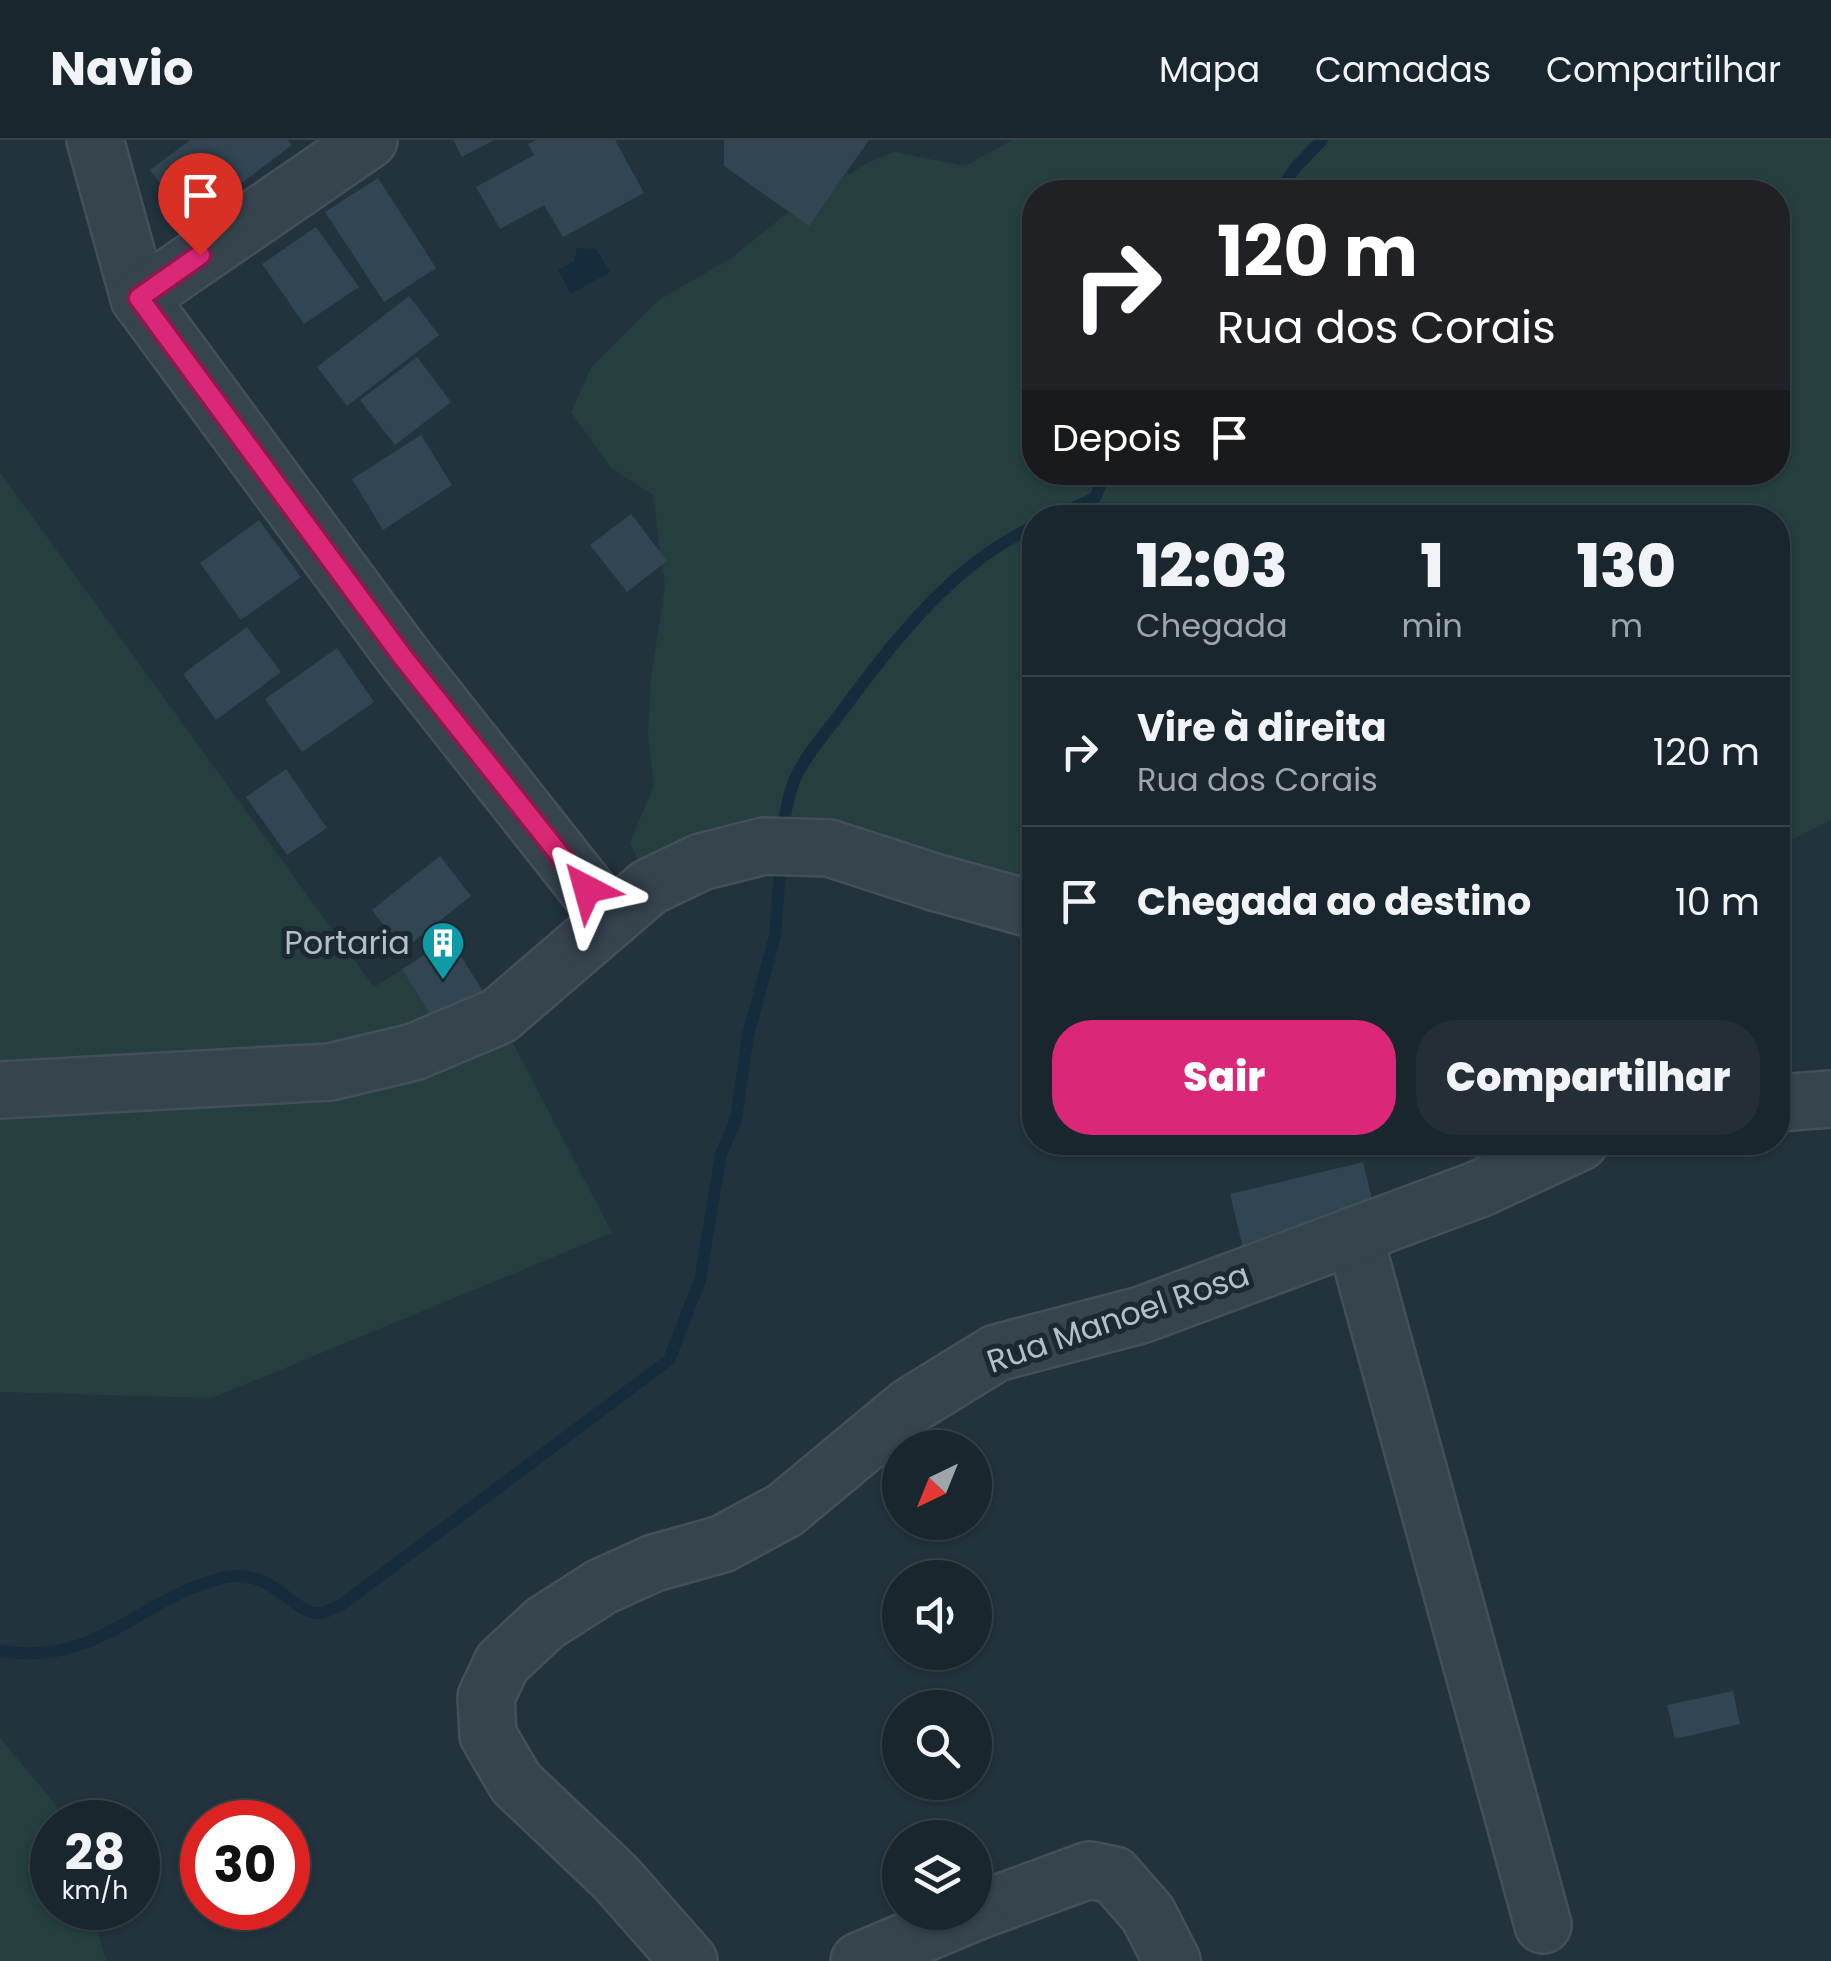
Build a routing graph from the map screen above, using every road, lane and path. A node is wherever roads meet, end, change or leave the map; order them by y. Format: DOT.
graph roads {
  1 [pos="95,140"];
  2 [pos="369,140"];
  3 [pos="139,298"];
  4 [pos="1022,906"];
  5 [pos="610,918"];
  6 [pos="0,1090"];
  7 [pos="1831,1099"];
  8 [pos="1790,1102"];
  9 [pos="1552,1155"];
  10 [pos="1354,1236"];
  11 [pos="992,1906"];
  12 [pos="1543,1925"];
  13 [pos="932,1930"];
  14 [pos="689,1961"];
  15 [pos="859,1961"];
  16 [pos="1172,1961"];
  1 -- 3 [label="street"];
  2 -- 3 [label="street"];
  3 -- 5 [label="street"];
  4 -- 5 [label="street"];
  5 -- 6 [label="street"];
  7 -- 8 [label="street"];
  9 -- 10 [label="street, Rua Manoel Rosa"];
  10 -- 12 [label="street"];
  10 -- 14 [label="street, Rua Manoel Rosa"];
  11 -- 16 [label="street"];
  13 -- 15 [label="street"];
}
